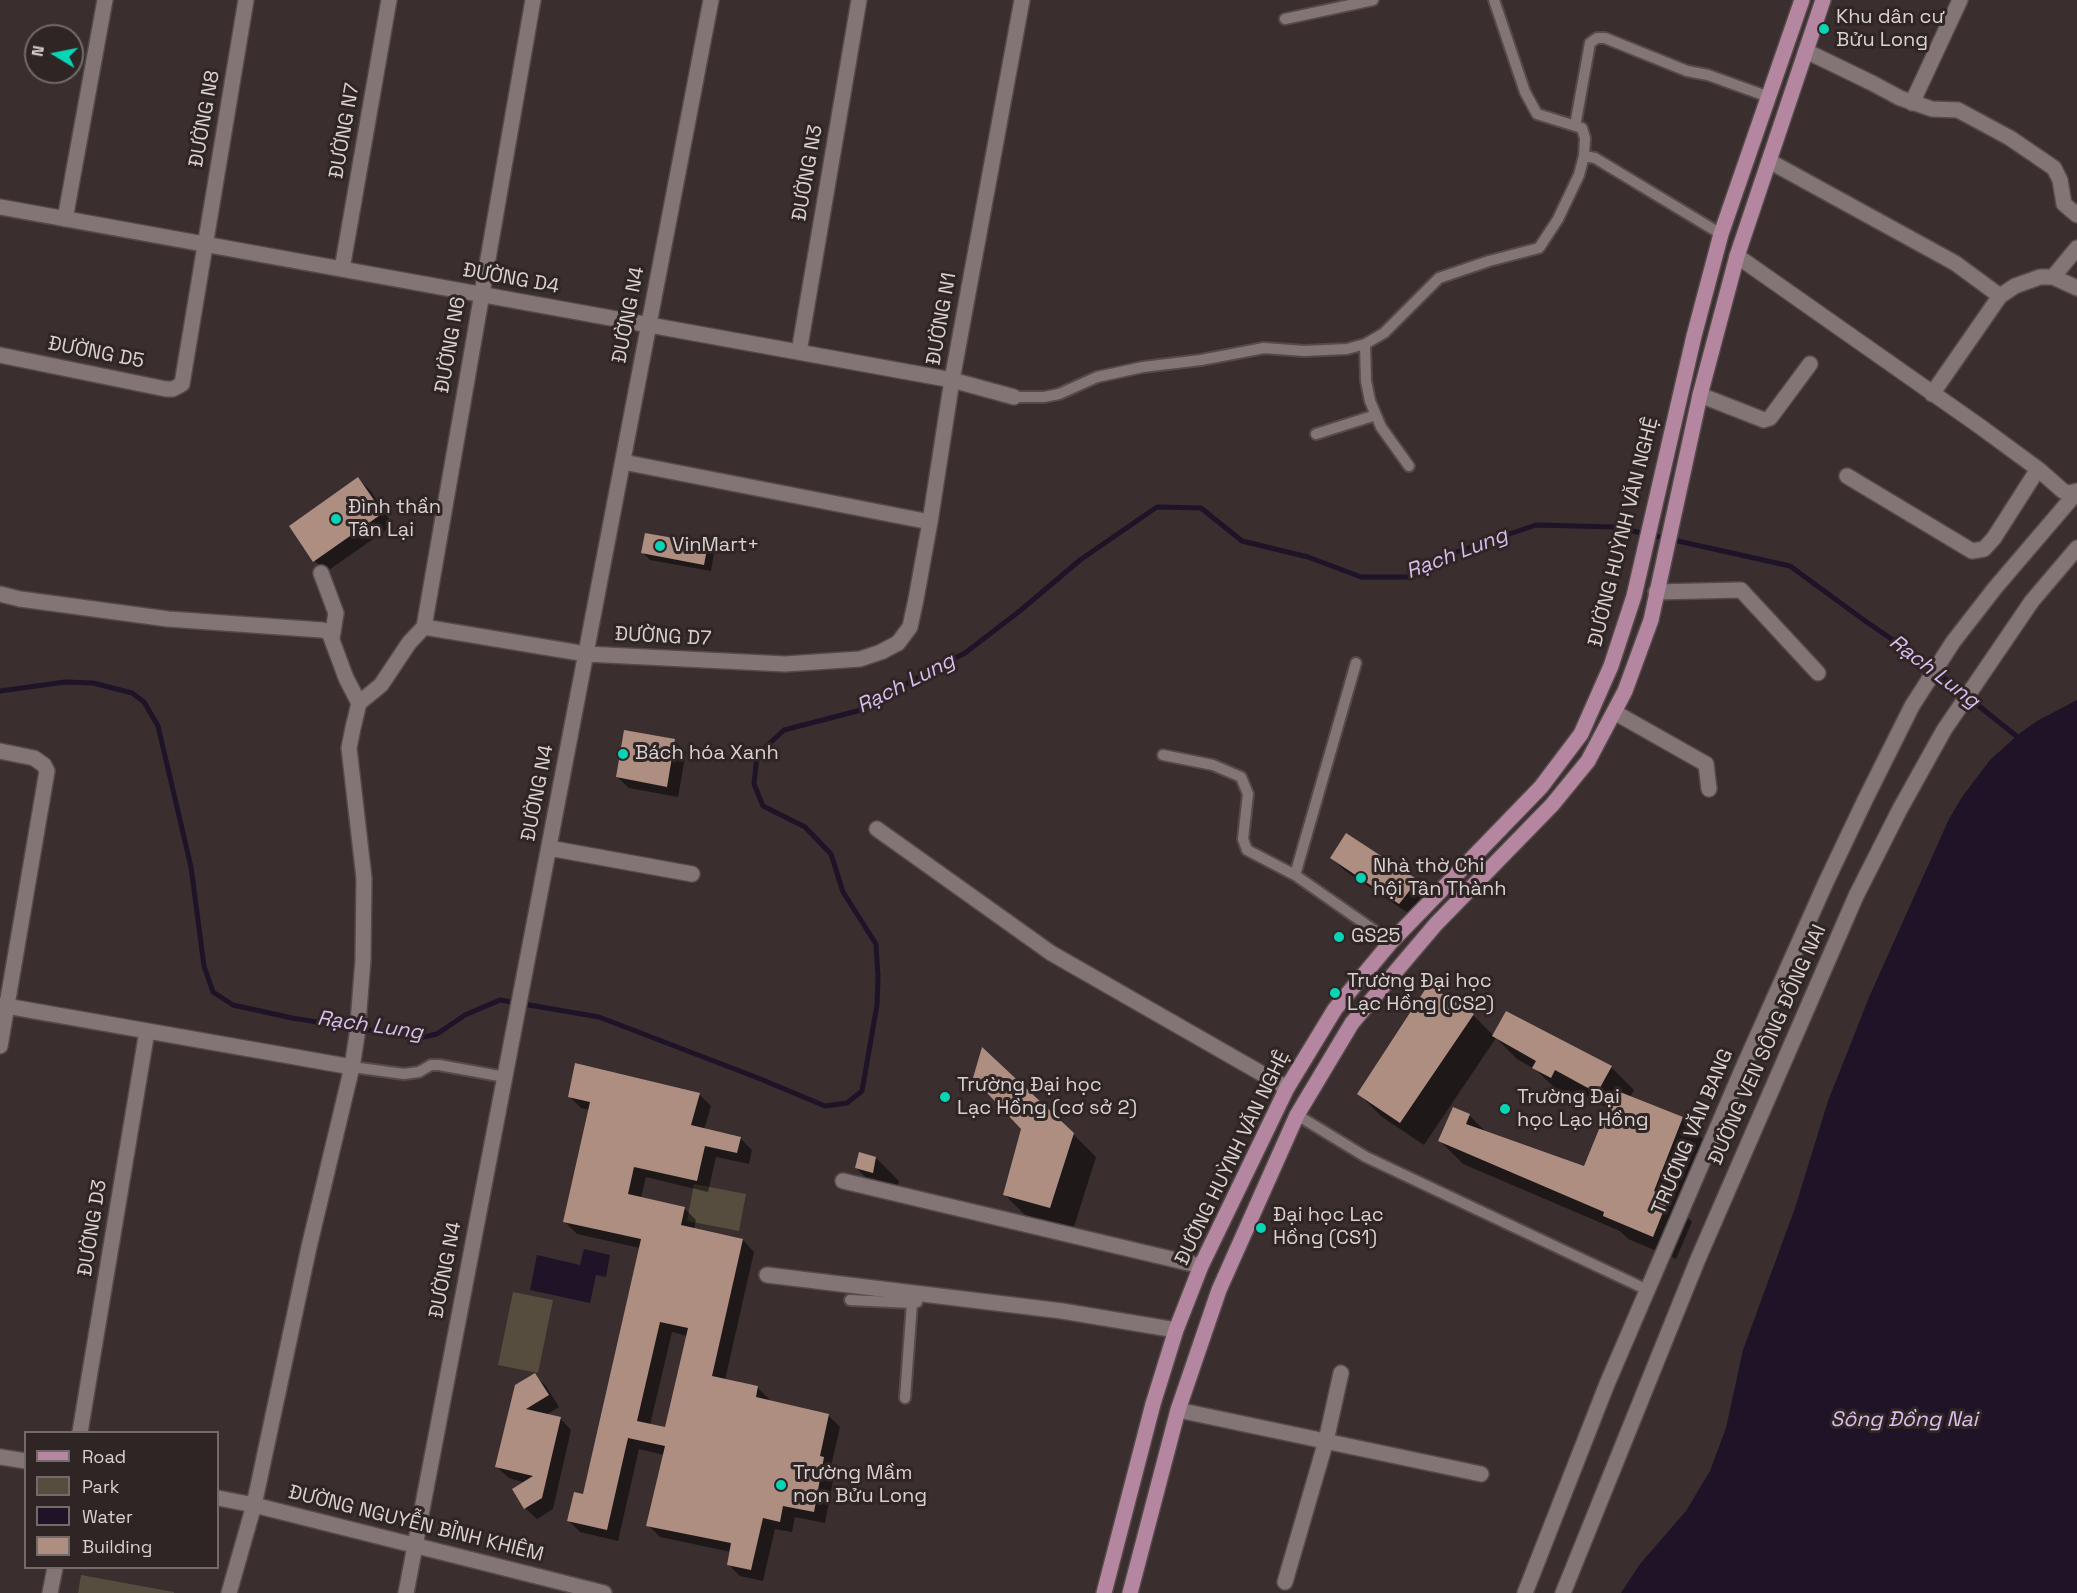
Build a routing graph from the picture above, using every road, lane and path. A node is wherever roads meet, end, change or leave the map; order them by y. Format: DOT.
graph roads {
  1 [pos="105,0"];
  2 [pos="246,0"];
  3 [pos="389,0"];
  4 [pos="533,0"];
  5 [pos="711,0"];
  6 [pos="859,0"];
  7 [pos="1022,0"];
  8 [pos="1373,0"];
  9 [pos="1494,0"];
  10 [pos="1802,0"];
  11 [pos="1823,0"];
  12 [pos="1960,0"];
  13 [pos="1285,19"];
  14 [pos="1806,51"];
  15 [pos="1768,97"];
  16 [pos="1912,103"];
  17 [pos="1575,126"];
  18 [pos="1584,156"];
  19 [pos="1769,161"];
  20 [pos="0,207"];
  21 [pos="2077,215"];
  22 [pos="65,219"];
  23 [pos="1721,234"];
  24 [pos="205,244"];
  25 [pos="2077,248"];
  26 [pos="1737,256"];
  27 [pos="342,269"];
  28 [pos="2053,277"];
  29 [pos="2077,288"];
  30 [pos="481,295"];
  31 [pos="2000,296"];
  32 [pos="649,325"];
  33 [pos="1365,344"];
  34 [pos="799,352"];
  35 [pos="0,355"];
  36 [pos="1810,364"];
  37 [pos="952,380"];
  38 [pos="182,384"];
  39 [pos="1932,394"];
  40 [pos="1700,395"];
  41 [pos="1014,397"];
  42 [pos="1376,415"];
  43 [pos="1316,434"];
  44 [pos="622,462"];
  45 [pos="1409,466"];
  46 [pos="2038,470"];
  47 [pos="1847,476"];
  48 [pos="2072,491"];
  49 [pos="930,522"];
  50 [pos="2077,548"];
  51 [pos="321,573"];
  52 [pos="1656,592"];
  53 [pos="0,594"];
  54 [pos="424,627"];
  55 [pos="332,638"];
  56 [pos="898,643"];
  57 [pos="586,654"];
  58 [pos="1356,663"];
  59 [pos="1818,673"];
  60 [pos="359,703"];
  61 [pos="1614,712"];
  62 [pos="0,751"];
  63 [pos="1163,755"];
  64 [pos="1709,789"];
  65 [pos="877,829"];
  66 [pos="549,848"];
  67 [pos="692,874"];
  68 [pos="1295,875"];
  69 [pos="1391,942"];
  70 [pos="3,1006"];
  71 [pos="1335,1009"];
  72 [pos="1352,1023"];
  73 [pos="147,1031"];
  74 [pos="0,1046"];
  75 [pos="352,1067"];
  76 [pos="505,1077"];
  77 [pos="1287,1088"];
  78 [pos="1297,1115"];
  79 [pos="843,1181"];
  80 [pos="1201,1266"];
  81 [pos="766,1275"];
  82 [pos="1639,1286"];
  83 [pos="941,1296"];
  84 [pos="850,1300"];
  85 [pos="912,1304"];
  86 [pos="1176,1330"];
  87 [pos="1341,1373"];
  88 [pos="905,1398"];
  89 [pos="1178,1410"];
  90 [pos="80,1431"];
  91 [pos="1326,1442"];
  92 [pos="0,1457"];
  93 [pos="24,1461"];
  94 [pos="1481,1474"];
  95 [pos="219,1498"];
  96 [pos="254,1505"];
  97 [pos="415,1546"];
  98 [pos="55,1569"];
  99 [pos="1285,1582"];
  100 [pos="583,1590"];
  101 [pos="50,1593"];
  102 [pos="229,1593"];
  103 [pos="406,1593"];
  104 [pos="604,1593"];
  105 [pos="1104,1593"];
  106 [pos="1130,1593"];
  107 [pos="1525,1593"];
  108 [pos="1563,1593"];
  1 -- 22 [label="street"];
  2 -- 24 [label="street, ĐƯỜNG N8"];
  3 -- 27 [label="street, ĐƯỜNG N7"];
  4 -- 30 [label="street, ĐƯỜNG N6"];
  5 -- 32 [label="street, ĐƯỜNG N4"];
  6 -- 34 [label="street, ĐƯỜNG N3"];
  7 -- 37 [label="street, ĐƯỜNG N1"];
  8 -- 13 [label="lane"];
  9 -- 17 [label="lane"];
  10 -- 15 [label="main road, ĐƯỜNG HUỲNH VĂN NGHỆ"];
  11 -- 14 [label="main road"];
  12 -- 16 [label="street"];
  14 -- 16 [label="street"];
  14 -- 19 [label="main road"];
  15 -- 17 [label="lane"];
  15 -- 23 [label="main road, ĐƯỜNG HUỲNH VĂN NGHỆ"];
  16 -- 21 [label="street"];
  17 -- 18 [label="lane"];
  18 -- 23 [label="lane"];
  18 -- 33 [label="lane"];
  19 -- 26 [label="main road"];
  19 -- 31 [label="street"];
  20 -- 22 [label="street, ĐƯỜNG D4"];
  22 -- 24 [label="street, ĐƯỜNG D4"];
  23 -- 69 [label="main road, ĐƯỜNG HUỲNH VĂN NGHỆ"];
  24 -- 27 [label="street, ĐƯỜNG D4"];
  24 -- 38 [label="street, ĐƯỜNG N8"];
  25 -- 28 [label="street"];
  26 -- 39 [label="street"];
  26 -- 40 [label="main road"];
  27 -- 30 [label="street, ĐƯỜNG D4"];
  28 -- 29 [label="street"];
  28 -- 31 [label="street"];
  30 -- 32 [label="street, ĐƯỜNG D4"];
  30 -- 54 [label="street, ĐƯỜNG N6"];
  31 -- 39 [label="street"];
  32 -- 34 [label="street, ĐƯỜNG D4"];
  32 -- 44 [label="street, ĐƯỜNG N4"];
  33 -- 41 [label="lane"];
  33 -- 42 [label="lane"];
  34 -- 37 [label="street, ĐƯỜNG D4"];
  35 -- 38 [label="street, ĐƯỜNG D5"];
  36 -- 40 [label="street"];
  37 -- 41 [label="street, ĐƯỜNG D4"];
  37 -- 49 [label="street, ĐƯỜNG N1"];
  39 -- 46 [label="street"];
  40 -- 52 [label="main road, ĐƯỜNG HUỲNH VĂN NGHỆ"];
  42 -- 43 [label="lane"];
  42 -- 45 [label="lane"];
  44 -- 49 [label="street"];
  44 -- 57 [label="street, ĐƯỜNG N4"];
  46 -- 47 [label="street"];
  46 -- 48 [label="street"];
  48 -- 107 [label="street, TRƯƠNG VĂN BANG"];
  49 -- 56 [label="street, ĐƯỜNG N1"];
  50 -- 108 [label="street, ĐƯỜNG VEN SÔNG ĐỒNG NAI"];
  51 -- 55 [label="street"];
  52 -- 59 [label="street"];
  52 -- 61 [label="main road, ĐƯỜNG HUỲNH VĂN NGHỆ"];
  53 -- 55 [label="street"];
  54 -- 57 [label="street, ĐƯỜNG D7"];
  54 -- 60 [label="street"];
  55 -- 60 [label="street"];
  56 -- 57 [label="street, ĐƯỜNG D7"];
  57 -- 66 [label="street, ĐƯỜNG N4"];
  58 -- 68 [label="lane"];
  60 -- 75 [label="street"];
  61 -- 64 [label="street"];
  61 -- 72 [label="main road, ĐƯỜNG HUỲNH VĂN NGHỆ"];
  62 -- 70 [label="street"];
  63 -- 68 [label="lane"];
  65 -- 77 [label="street"];
  66 -- 67 [label="street"];
  66 -- 76 [label="street, ĐƯỜNG N4"];
  68 -- 69 [label="lane"];
  69 -- 71 [label="main road, ĐƯỜNG HUỲNH VĂN NGHỆ"];
  70 -- 73 [label="street"];
  70 -- 74 [label="street"];
  71 -- 72 [label="main road"];
  71 -- 77 [label="main road, ĐƯỜNG HUỲNH VĂN NGHỆ"];
  72 -- 78 [label="main road, ĐƯỜNG HUỲNH VĂN NGHỆ"];
  73 -- 75 [label="street"];
  73 -- 90 [label="street, ĐƯỜNG D3"];
  75 -- 76 [label="lane"];
  75 -- 96 [label="street"];
  76 -- 97 [label="street, ĐƯỜNG N4"];
  77 -- 80 [label="main road, ĐƯỜNG HUỲNH VĂN NGHỆ"];
  78 -- 82 [label="lane"];
  78 -- 89 [label="main road, ĐƯỜNG HUỲNH VĂN NGHỆ"];
  79 -- 80 [label="street"];
  80 -- 86 [label="main road, ĐƯỜNG HUỲNH VĂN NGHỆ"];
  81 -- 83 [label="street"];
  83 -- 85 [label="lane"];
  83 -- 86 [label="street"];
  84 -- 85 [label="lane"];
  85 -- 88 [label="lane"];
  86 -- 105 [label="main road, ĐƯỜNG HUỲNH VĂN NGHỆ"];
  87 -- 91 [label="street"];
  89 -- 91 [label="street"];
  89 -- 106 [label="main road, ĐƯỜNG HUỲNH VĂN NGHỆ"];
  91 -- 94 [label="street"];
  91 -- 99 [label="street"];
  92 -- 93 [label="street"];
  95 -- 96 [label="street, ĐƯỜNG NGUYỄN BỈNH KHIÊM"];
  96 -- 97 [label="street, ĐƯỜNG NGUYỄN BỈNH KHIÊM"];
  96 -- 102 [label="street"];
  97 -- 100 [label="street, ĐƯỜNG NGUYỄN BỈNH KHIÊM"];
  97 -- 103 [label="street, ĐƯỜNG N4"];
  98 -- 101 [label="street"];
  100 -- 104 [label="street, ĐƯỜNG NGUYỄN BỈNH KHIÊM"];
}
